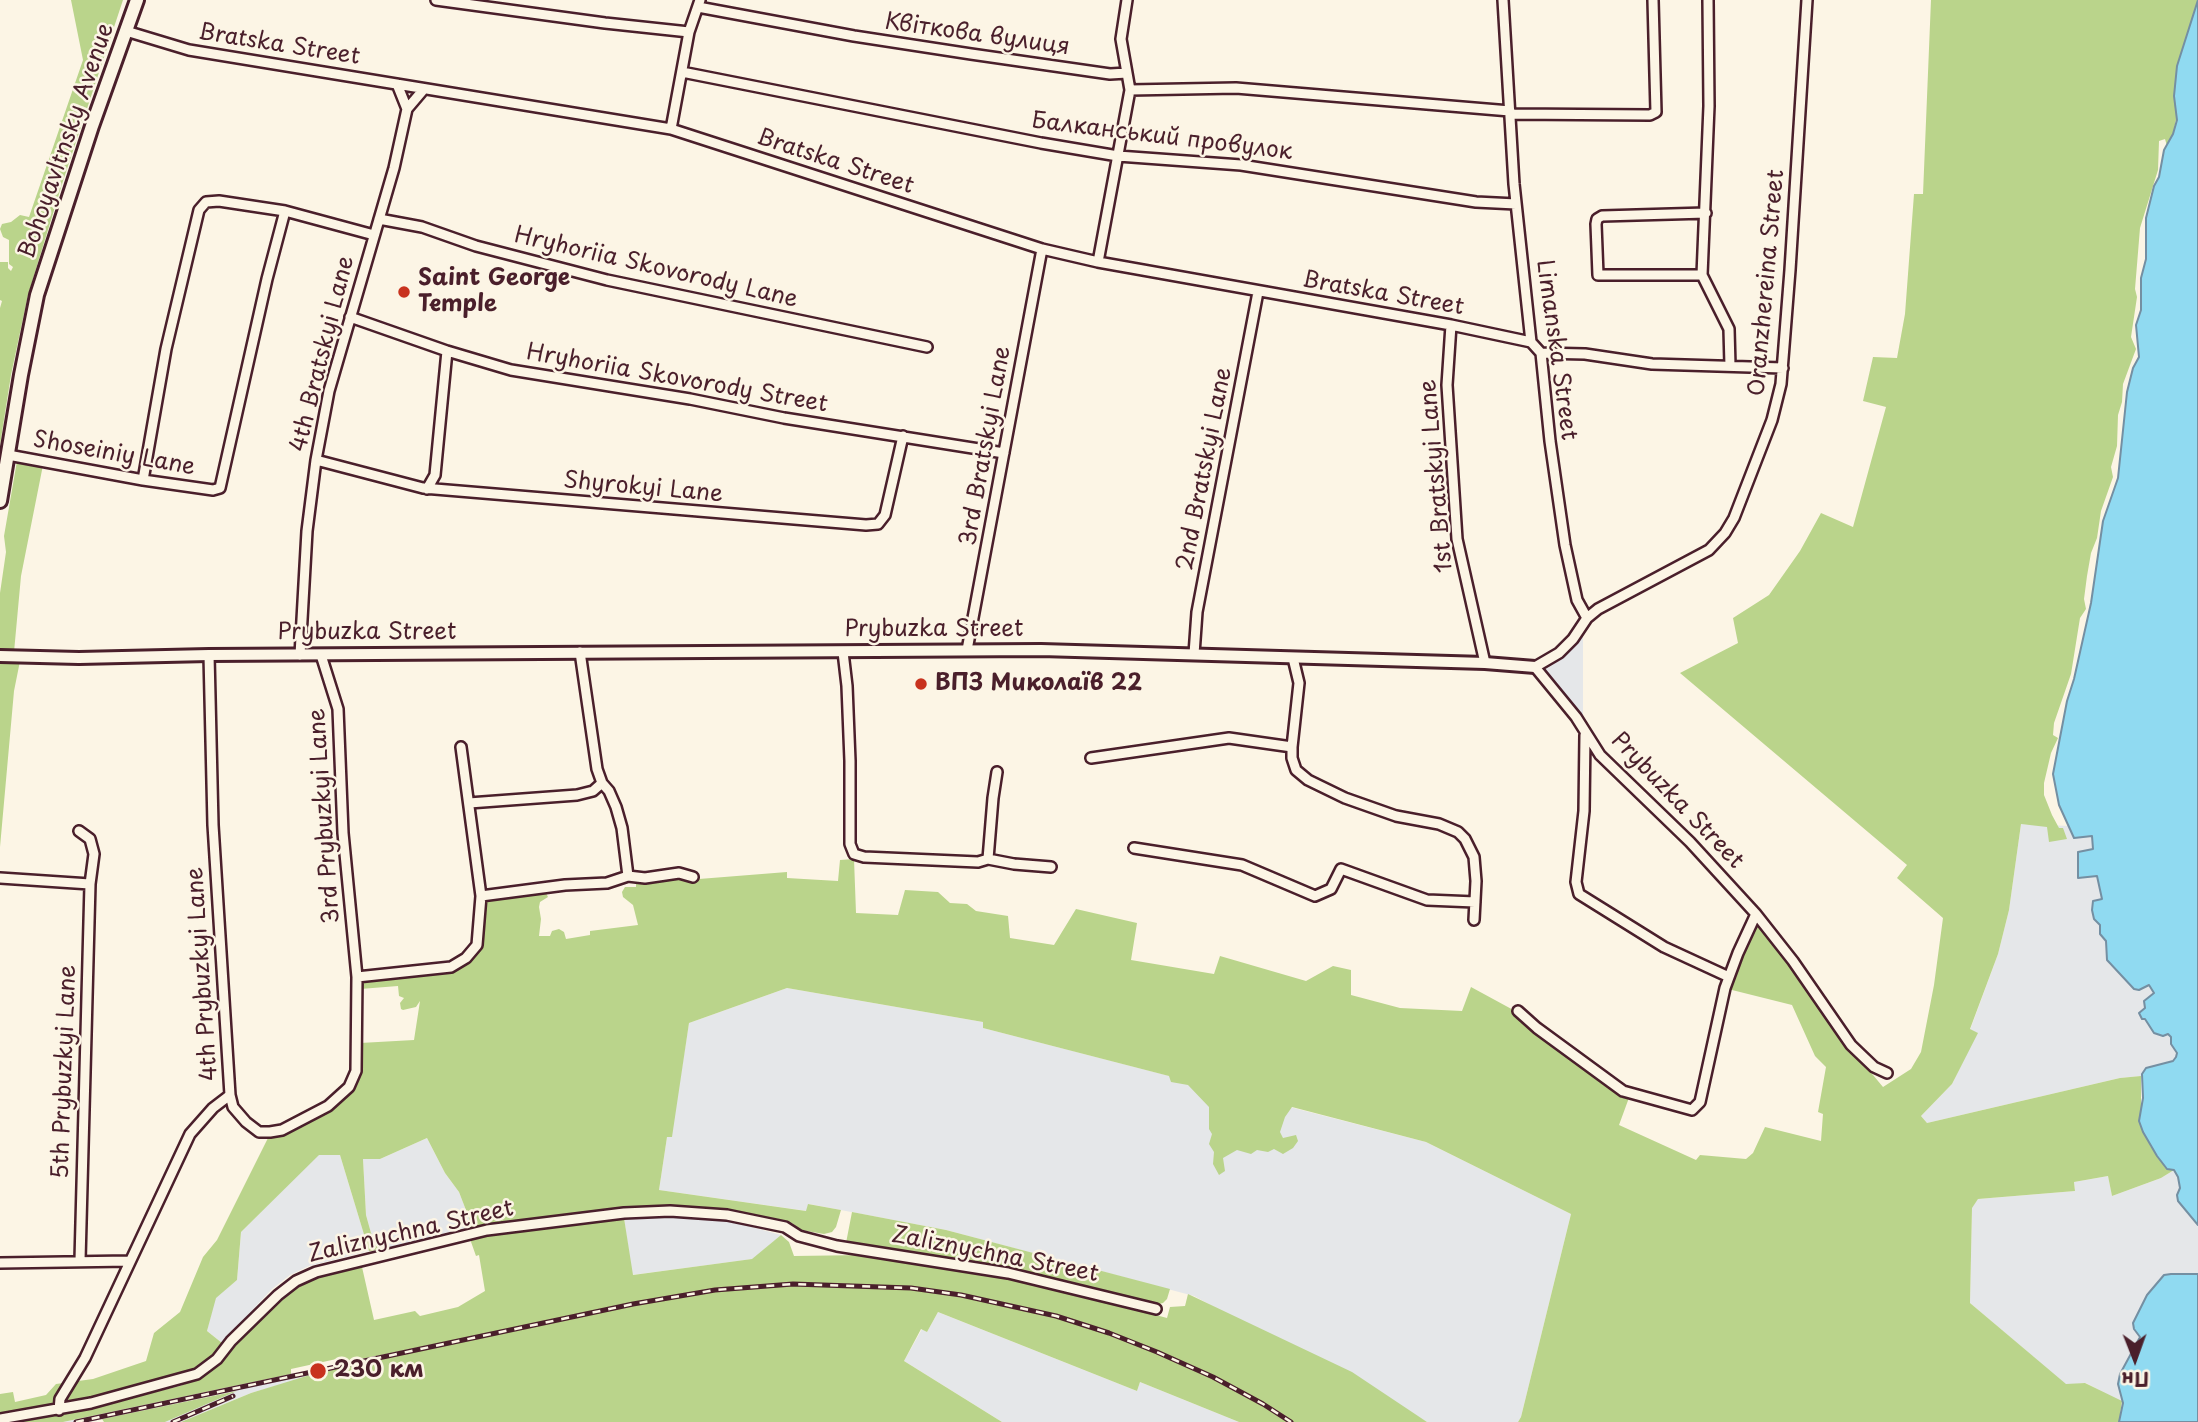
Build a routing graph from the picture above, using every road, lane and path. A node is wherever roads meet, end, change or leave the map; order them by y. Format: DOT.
graph roads {
  1 [pos="137,0"];
  2 [pos="436,0"];
  3 [pos="1127,0"];
  4 [pos="1503,0"];
  5 [pos="1653,0"];
  6 [pos="1708,0"];
  7 [pos="1807,0"];
  8 [pos="699,4"];
  9 [pos="126,31"];
  10 [pos="689,32"];
  11 [pos="682,72"];
  12 [pos="1127,73"];
  13 [pos="397,84"];
  14 [pos="424,89"];
  15 [pos="1130,90"];
  16 [pos="407,109"];
  17 [pos="1510,113"];
  18 [pos="671,129"];
  19 [pos="1118,156"];
  20 [pos="1516,204"];
  21 [pos="285,211"];
  22 [pos="1706,213"];
  23 [pos="379,219"];
  24 [pos="374,235"];
  25 [pos="1042,249"];
  26 [pos="1098,262"];
  27 [pos="1702,275"];
  28 [pos="1258,292"];
  29 [pos="350,317"];
  30 [pos="1451,325"];
  31 [pos="1531,342"];
  32 [pos="927,347"];
  33 [pos="447,351"];
  34 [pos="1541,353"];
  35 [pos="1730,366"];
  36 [pos="1783,368"];
  37 [pos="903,436"];
  38 [pos="1004,453"];
  39 [pos="8,455"];
  40 [pos="316,460"];
  41 [pos="143,480"];
  42 [pos="427,489"];
  43 [pos="0,502"];
  44 [pos="1587,618"];
  45 [pos="967,650"];
  46 [pos="580,652"];
  47 [pos="843,652"];
  48 [pos="1194,654"];
  49 [pos="209,655"];
  50 [pos="300,655"];
  51 [pos="321,655"];
  52 [pos="0,656"];
  53 [pos="1293,657"];
  54 [pos="1486,663"];
  55 [pos="1535,667"];
  56 [pos="1585,733"];
  57 [pos="461,747"];
  58 [pos="1292,747"];
  59 [pos="1091,758"];
  60 [pos="998,772"];
  61 [pos="602,783"];
  62 [pos="469,803"];
  63 [pos="79,831"];
  64 [pos="1134,848"];
  65 [pos="988,859"];
  66 [pos="1051,867"];
  67 [pos="628,876"];
  68 [pos="692,877"];
  69 [pos="0,878"];
  70 [pos="90,884"];
  71 [pos="481,896"];
  72 [pos="1475,902"];
  73 [pos="1756,914"];
  74 [pos="1474,920"];
  75 [pos="357,977"];
  76 [pos="1729,977"];
  77 [pos="1518,1011"];
  78 [pos="1887,1073"];
  79 [pos="230,1095"];
  80 [pos="80,1260"];
  81 [pos="129,1261"];
  82 [pos="0,1263"];
  83 [pos="1156,1309"];
  84 [pos="59,1410"];
  85 [pos="0,1419"];
  1 -- 9 [label="main road, Bohoyavltnsky Avenue"];
  2 -- 10 [label="street"];
  3 -- 12 [label="street"];
  4 -- 17 [label="street, Limanska Street"];
  5 -- 17 [label="street"];
  6 -- 22 [label="street"];
  7 -- 36 [label="street, Oranzhereina Street"];
  8 -- 10 [label="street"];
  8 -- 12 [label="street, Квіткова вулиця"];
  9 -- 13 [label="street, Bratska Street"];
  9 -- 39 [label="main road, Bohoyavltnsky Avenue"];
  10 -- 11 [label="street"];
  11 -- 18 [label="street"];
  11 -- 19 [label="street, Балканський провулок"];
  12 -- 15 [label="street"];
  13 -- 14 [label="street, Bratska Street"];
  13 -- 16 [label="street"];
  14 -- 16 [label="street, 4th Bratskyi Lane"];
  14 -- 18 [label="street, Bratska Street"];
  15 -- 17 [label="street"];
  15 -- 19 [label="street"];
  16 -- 23 [label="street, 4th Bratskyi Lane"];
  17 -- 20 [label="street, Limanska Street"];
  18 -- 25 [label="street, Bratska Street"];
  19 -- 20 [label="street, Балканський провулок"];
  19 -- 26 [label="street"];
  20 -- 31 [label="street, Limanska Street"];
  21 -- 24 [label="street"];
  21 -- 41 [label="street, Shoseiniy Lane"];
  21 -- 41 [label="street"];
  22 -- 27 [label="street"];
  22 -- 27 [label="street"];
  23 -- 24 [label="street, 4th Bratskyi Lane"];
  23 -- 32 [label="street, Hryhoriia Skovorody Lane"];
  24 -- 29 [label="street, 4th Bratskyi Lane"];
  25 -- 26 [label="street, Bratska Street"];
  25 -- 38 [label="street, 3rd Bratskyi Lane"];
  26 -- 28 [label="street, Bratska Street"];
  27 -- 35 [label="street"];
  28 -- 30 [label="street, Bratska Street"];
  28 -- 48 [label="street, 2nd Bratskyi Lane"];
  29 -- 33 [label="street, Hryhoriia Skovorody Street"];
  29 -- 40 [label="street, 4th Bratskyi Lane"];
  30 -- 31 [label="street, Bratska Street"];
  30 -- 54 [label="street, 1st Bratskyi Lane"];
  31 -- 34 [label="street, Limanska Street"];
  33 -- 37 [label="street, Hryhoriia Skovorody Street"];
  33 -- 42 [label="street"];
  34 -- 35 [label="street"];
  34 -- 44 [label="street, Limanska Street"];
  35 -- 36 [label="street"];
  36 -- 44 [label="street, Oranzhereina Street"];
  37 -- 38 [label="street, Hryhoriia Skovorody Street"];
  37 -- 42 [label="street, Shyrokyi Lane"];
  38 -- 45 [label="street, 3rd Bratskyi Lane"];
  39 -- 41 [label="street, Shoseiniy Lane"];
  39 -- 43 [label="main road, Bohoyavltnsky Avenue"];
  40 -- 42 [label="street, Shyrokyi Lane"];
  40 -- 50 [label="street, 4th Bratskyi Lane"];
  44 -- 55 [label="street, Oranzhereina Street"];
  45 -- 47 [label="street, Prybuzka Street"];
  45 -- 48 [label="street, Prybuzka Street"];
  46 -- 47 [label="street, Prybuzka Street"];
  46 -- 51 [label="street, Prybuzka Street"];
  46 -- 61 [label="street"];
  47 -- 65 [label="street"];
  48 -- 53 [label="street, Prybuzka Street"];
  49 -- 50 [label="street, Prybuzka Street"];
  49 -- 52 [label="street, Prybuzka Street"];
  49 -- 79 [label="street, 4th Prybuzkyi Lane"];
  50 -- 51 [label="street, Prybuzka Street"];
  51 -- 75 [label="street, 3rd Prybuzkyi Lane"];
  53 -- 54 [label="street, Prybuzka Street"];
  53 -- 58 [label="street"];
  54 -- 55 [label="street, Prybuzka Street"];
  55 -- 56 [label="street, Prybuzka Street"];
  56 -- 73 [label="street, Prybuzka Street"];
  56 -- 76 [label="street"];
  57 -- 62 [label="street"];
  58 -- 59 [label="street"];
  58 -- 72 [label="street"];
  60 -- 65 [label="street"];
  61 -- 62 [label="street"];
  61 -- 67 [label="street"];
  62 -- 71 [label="street"];
  63 -- 70 [label="street, 5th Prybuzkyi Lane"];
  64 -- 72 [label="street"];
  65 -- 66 [label="street"];
  67 -- 68 [label="street"];
  67 -- 71 [label="street"];
  69 -- 70 [label="street"];
  70 -- 80 [label="street, 5th Prybuzkyi Lane"];
  71 -- 75 [label="street"];
  72 -- 74 [label="street"];
  73 -- 76 [label="street"];
  73 -- 78 [label="street, Prybuzka Street"];
  75 -- 79 [label="street, 3rd Prybuzkyi Lane"];
  76 -- 77 [label="street"];
  79 -- 81 [label="street, 4th Prybuzkyi Lane"];
  80 -- 81 [label="street"];
  80 -- 82 [label="street"];
  81 -- 84 [label="street, 4th Prybuzkyi Lane"];
  83 -- 84 [label="street, Zaliznychna Street"];
  84 -- 85 [label="street, Zaliznychna Street"];
}
